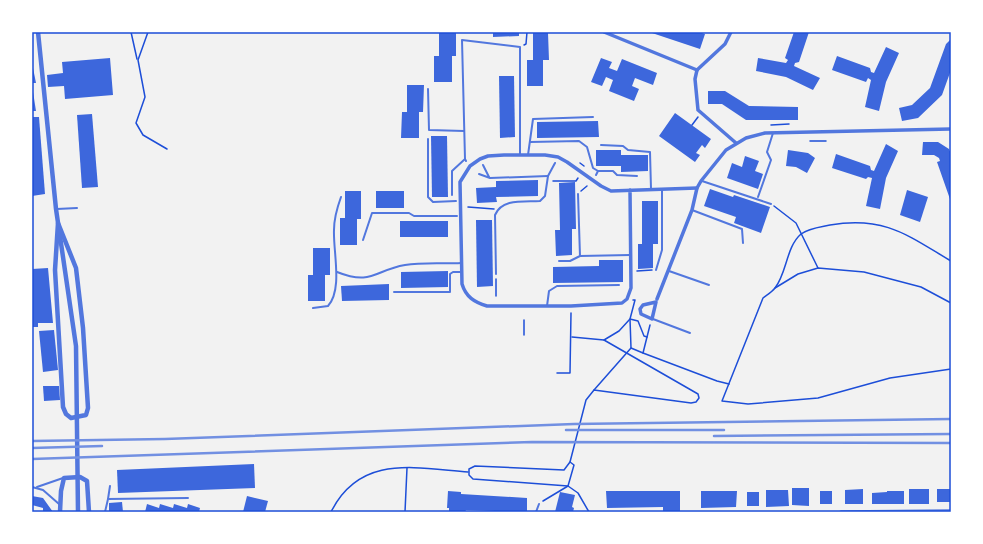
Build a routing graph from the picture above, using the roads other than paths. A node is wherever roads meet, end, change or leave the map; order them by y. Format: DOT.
graph roads {
  1 [pos="38,32"];
  2 [pos="604,32"];
  3 [pos="615,32"];
  4 [pos="731,32"];
  5 [pos="615,37"];
  6 [pos="697,70"];
  7 [pos="428,88"];
  8 [pos="593,117"];
  9 [pos="951,129"];
  10 [pos="464,131"];
  11 [pos="774,132"];
  12 [pos="428,139"];
  13 [pos="530,142"];
  14 [pos="736,143"];
  15 [pos="601,145"];
  16 [pos="520,155"];
  17 [pos="528,155"];
  18 [pos="555,163"];
  19 [pos="483,165"];
  20 [pos="598,171"];
  21 [pos="479,174"];
  22 [pos="596,175"];
  23 [pos="548,176"];
  24 [pos="637,176"];
  25 [pos="490,178"];
  26 [pos="701,181"];
  27 [pos="697,188"];
  28 [pos="630,190"];
  29 [pos="651,190"];
  30 [pos="662,190"];
  31 [pos="578,194"];
  32 [pos="452,196"];
  33 [pos="341,197"];
  34 [pos="758,197"];
  35 [pos="456,201"];
  36 [pos="771,204"];
  37 [pos="77,208"];
  38 [pos="56,209"];
  39 [pos="692,210"];
  40 [pos="457,216"];
  41 [pos="58,224"];
  42 [pos="363,240"];
  43 [pos="743,243"];
  44 [pos="630,255"];
  45 [pos="580,256"];
  46 [pos="559,261"];
  47 [pos="462,263"];
  48 [pos="656,270"];
  49 [pos="669,270"];
  50 [pos="337,272"];
  51 [pos="462,272"];
  52 [pos="496,274"];
  53 [pos="619,285"];
  54 [pos="709,285"];
  55 [pos="394,292"];
  56 [pos="657,301"];
  57 [pos="547,306"];
  58 [pos="313,308"];
  59 [pos="652,319"];
  60 [pos="690,333"];
  61 [pos="64,478"];
  62 [pos="110,486"];
  63 [pos="32,487"];
  64 [pos="36,487"];
  65 [pos="188,498"];
  66 [pos="108,499"];
  67 [pos="60,504"];
  68 [pos="539,504"];
  69 [pos="951,511"];
  70 [pos="60,512"];
  71 [pos="78,512"];
  72 [pos="89,512"];
  73 [pos="106,512"];
  74 [pos="536,512"];
  75 [pos="842,512"];
  1 -- 38 [label="street"];
  2 -- 5 [label="street"];
  3 -- 5 [label="street"];
  4 -- 6 [label="street"];
  5 -- 6 [label="street"];
  6 -- 14 [label="street"];
  7 -- 10 [label="lane"];
  8 -- 13 [label="lane"];
  9 -- 11 [label="street"];
  10 -- 16 [label="lane"];
  10 -- 32 [label="lane"];
  11 -- 14 [label="street"];
  11 -- 34 [label="lane"];
  12 -- 35 [label="lane"];
  13 -- 17 [label="lane"];
  13 -- 20 [label="lane"];
  14 -- 26 [label="street"];
  15 -- 29 [label="lane"];
  16 -- 17 [label="street"];
  16 -- 47 [label="street"];
  17 -- 28 [label="street"];
  18 -- 23 [label="lane"];
  19 -- 25 [label="lane"];
  20 -- 22 [label="lane"];
  20 -- 24 [label="lane"];
  21 -- 25 [label="lane"];
  23 -- 25 [label="lane"];
  23 -- 52 [label="lane"];
  26 -- 27 [label="street"];
  26 -- 36 [label="lane"];
  27 -- 30 [label="street"];
  27 -- 39 [label="street"];
  28 -- 29 [label="street"];
  28 -- 44 [label="street"];
  29 -- 30 [label="street"];
  30 -- 48 [label="lane"];
  31 -- 45 [label="lane"];
  33 -- 50 [label="lane"];
  37 -- 38 [label="lane"];
  38 -- 41 [label="street"];
  39 -- 43 [label="lane"];
  39 -- 49 [label="street"];
  40 -- 42 [label="lane"];
  41 -- 41 [label="street"];
  41 -- 71 [label="street"];
  44 -- 45 [label="lane"];
  44 -- 57 [label="street"];
  45 -- 46 [label="lane"];
  47 -- 50 [label="lane"];
  47 -- 51 [label="street"];
  49 -- 54 [label="lane"];
  49 -- 56 [label="street"];
  50 -- 58 [label="lane"];
  51 -- 55 [label="lane"];
  51 -- 57 [label="street"];
  53 -- 57 [label="lane"];
  56 -- 59 [label="street"];
  56 -- 59 [label="street"];
  59 -- 60 [label="lane"];
  61 -- 64 [label="lane"];
  61 -- 67 [label="street"];
  61 -- 72 [label="street"];
  62 -- 66 [label="lane"];
  63 -- 64 [label="lane"];
  64 -- 67 [label="lane"];
  65 -- 66 [label="lane"];
  66 -- 73 [label="lane"];
  67 -- 70 [label="street"];
  68 -- 74 [label="lane"];
  69 -- 75 [label="street"];
}
